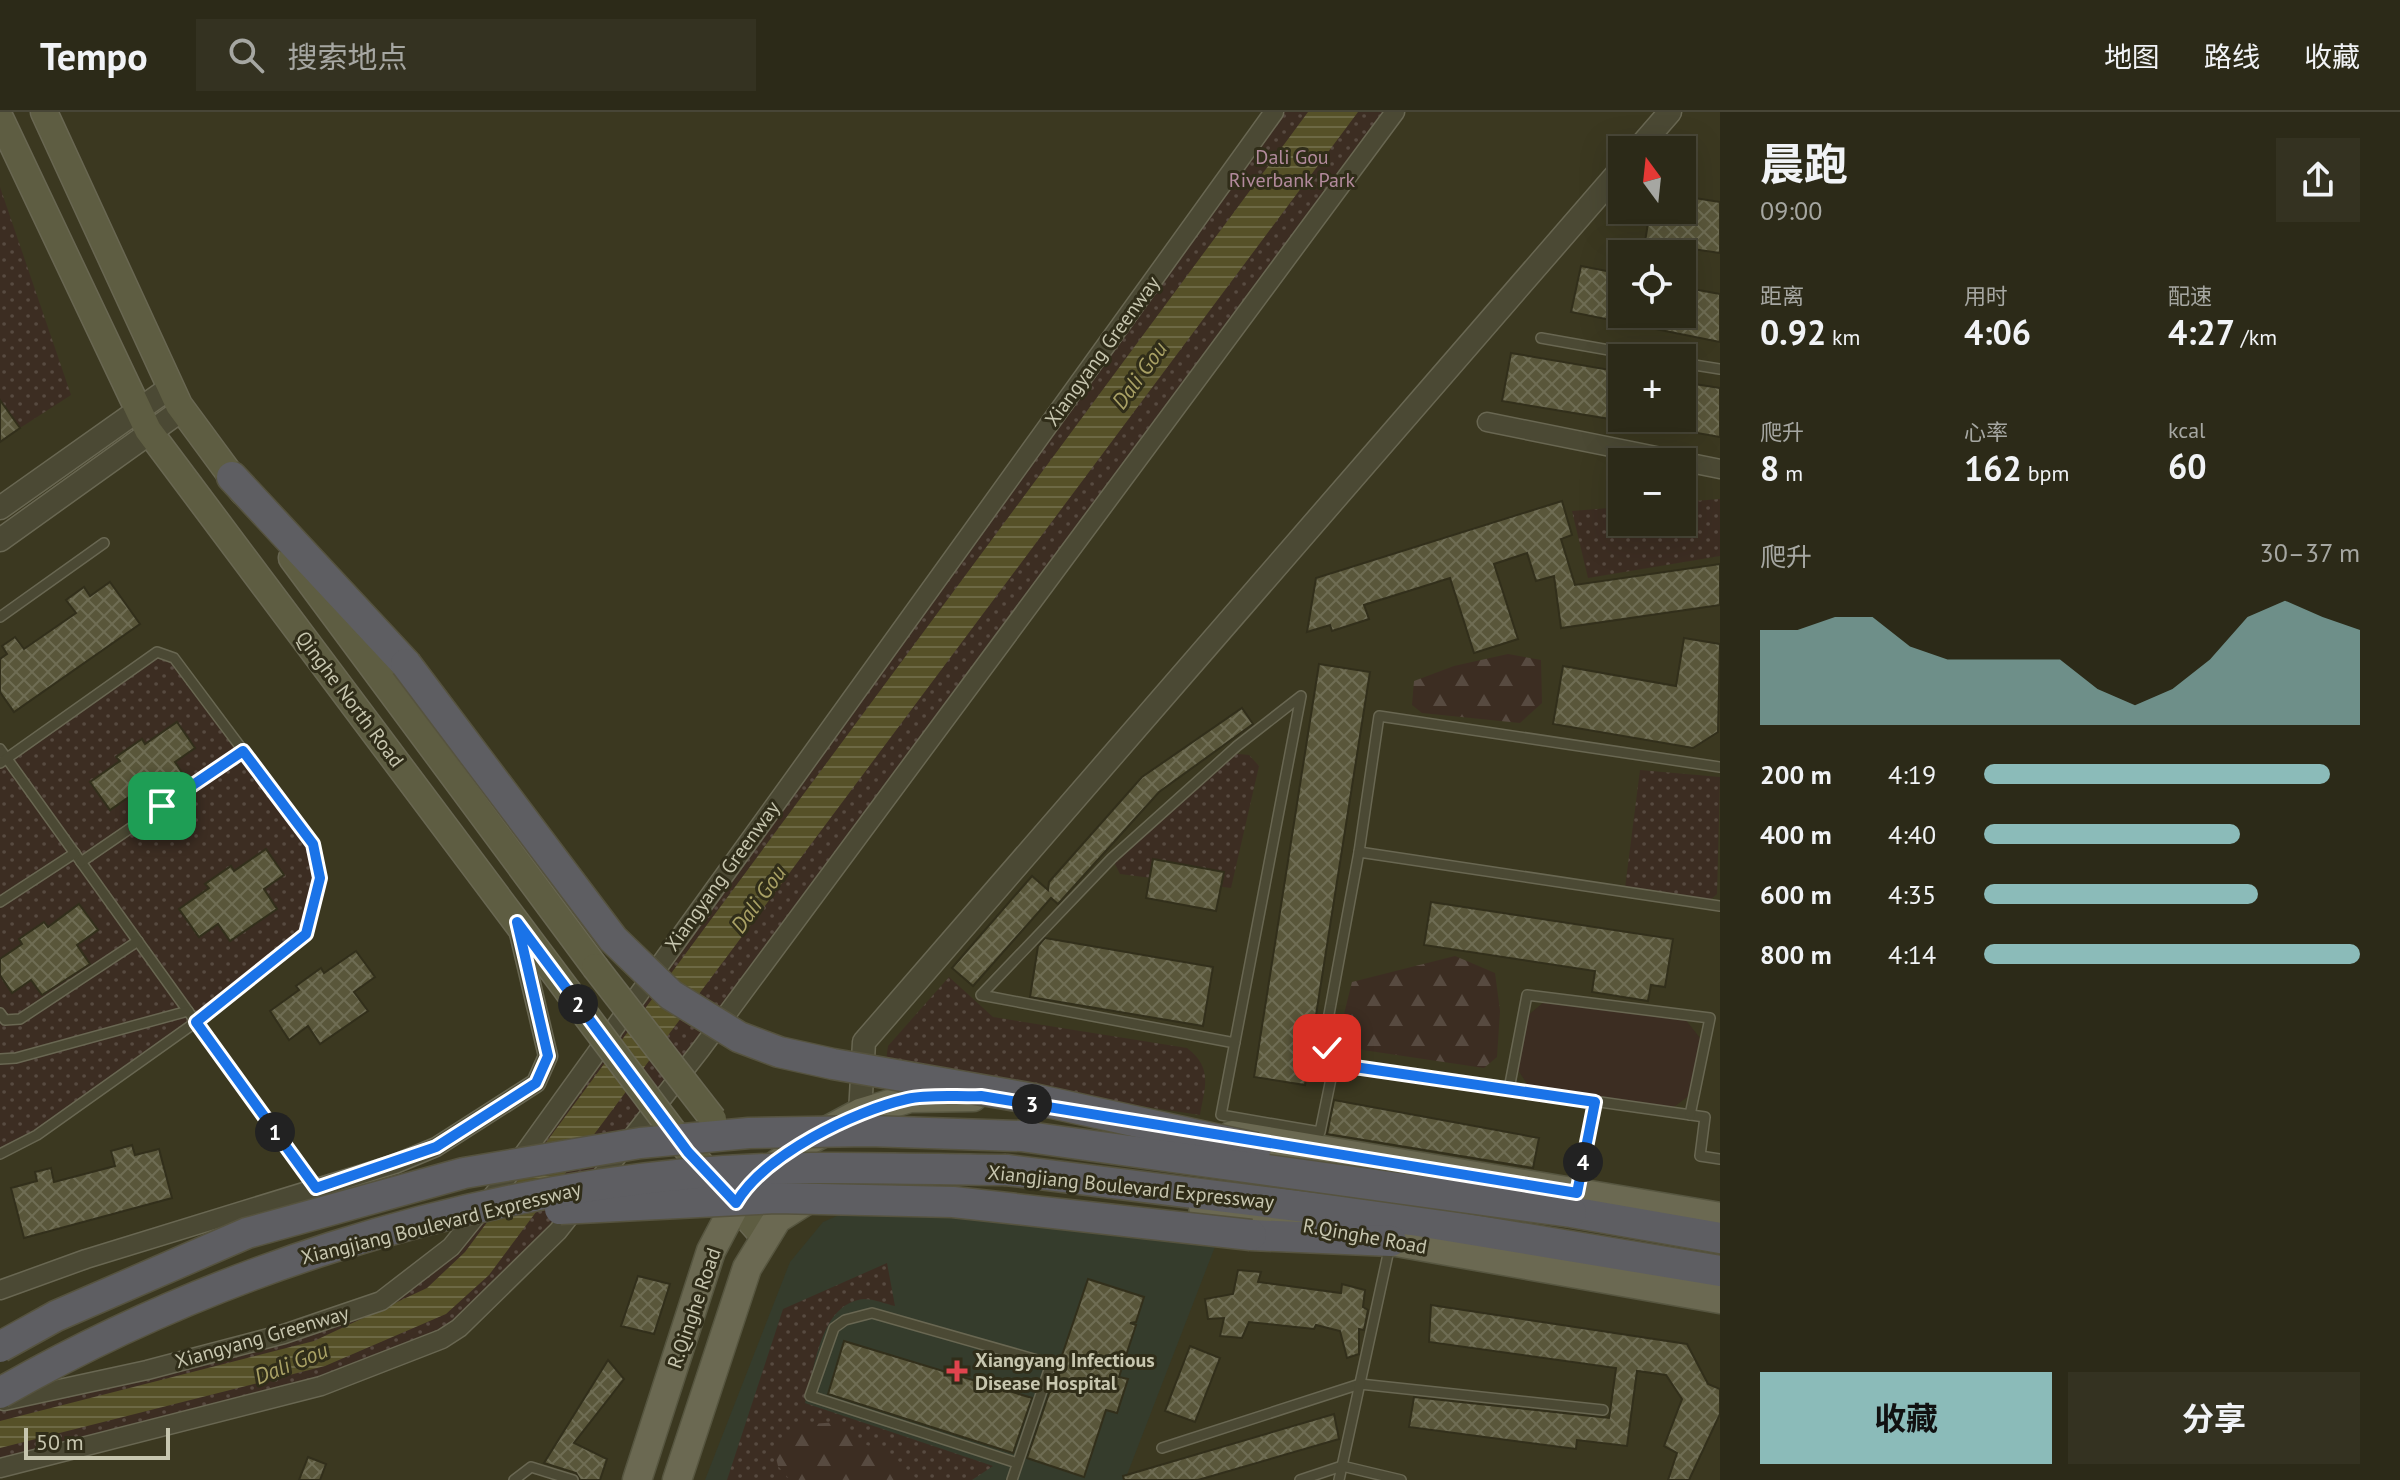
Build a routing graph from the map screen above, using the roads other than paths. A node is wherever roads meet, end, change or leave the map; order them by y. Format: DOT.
graph roads {
  1 [pos="44,112"];
  2 [pos="1274,112"];
  3 [pos="1395,112"];
  4 [pos="1670,112"];
  5 [pos="0,118"];
  6 [pos="1649,136"];
  7 [pos="1608,184"];
  8 [pos="1541,338"];
  9 [pos="1608,350"];
  10 [pos="1696,365"];
  11 [pos="1720,369"];
  12 [pos="177,398"];
  13 [pos="144,421"];
  14 [pos="1487,422"];
  15 [pos="1720,469"];
  16 [pos="232,477"];
  17 [pos="0,508"];
  18 [pos="0,540"];
  19 [pos="104,543"];
  20 [pos="0,617"];
  21 [pos="0,749"];
  22 [pos="243,751"];
  23 [pos="3,760"];
  24 [pos="1720,767"];
  25 [pos="1359,852"];
  26 [pos="75,853"];
  27 [pos="81,862"];
  28 [pos="0,902"];
  29 [pos="1720,906"];
  30 [pos="517,922"];
  31 [pos="138,941"];
  32 [pos="188,1011"];
  33 [pos="0,1013"];
  34 [pos="196,1022"];
  35 [pos="1235,1043"];
  36 [pos="0,1059"];
  37 [pos="1334,1064"];
  38 [pos="1509,1089"];
  39 [pos="1595,1102"];
  40 [pos="860,1113"];
  41 [pos="1690,1115"];
  42 [pos="0,1154"];
  43 [pos="1720,1159"];
  44 [pos="765,1171"];
  45 [pos="316,1188"];
  46 [pos="804,1199"];
  47 [pos="736,1203"];
  48 [pos="1574,1203"];
  49 [pos="1720,1217"];
  50 [pos="765,1238"];
  51 [pos="1720,1238"];
  52 [pos="1391,1241"];
  53 [pos="318,1252"];
  54 [pos="1720,1271"];
  55 [pos="0,1290"];
  56 [pos="1720,1299"];
  57 [pos="0,1347"];
  58 [pos="1360,1384"];
  59 [pos="0,1393"];
  60 [pos="0,1402"];
  61 [pos="1603,1410"];
  62 [pos="1162,1448"];
  63 [pos="1017,1463"];
  64 [pos="1342,1466"];
  65 [pos="0,1468"];
  66 [pos="514,1480"];
  67 [pos="573,1480"];
  68 [pos="637,1480"];
  69 [pos="677,1480"];
  70 [pos="1012,1480"];
  71 [pos="1300,1480"];
  72 [pos="1339,1480"];
  73 [pos="1401,1480"];
  1 -- 12 [label="main road, Qinghe North Road"];
  2 -- 60 [label="street, Xiangyang Greenway"];
  3 -- 65 [label="street"];
  4 -- 6 [label="street"];
  5 -- 13 [label="main road, Qinghe North Road"];
  7 -- 40 [label="street"];
  8 -- 9 [label="lane"];
  10 -- 11 [label="lane"];
  12 -- 13 [label="street"];
  12 -- 16 [label="main road, Qinghe North Road"];
  13 -- 17 [label="street"];
  13 -- 18 [label="street"];
  13 -- 30 [label="main road, Qinghe North Road"];
  14 -- 15 [label="street"];
  16 -- 44 [label="main road, Qinghe North Road, bridge"];
  16 -- 48 [label="highway, bridge"];
  19 -- 20 [label="lane"];
  21 -- 23 [label="lane"];
  22 -- 23 [label="lane"];
  22 -- 27 [label="lane"];
  22 -- 34 [label="lane"];
  23 -- 26 [label="lane"];
  24 -- 25 [label="lane"];
  25 -- 29 [label="lane"];
  25 -- 37 [label="lane"];
  26 -- 27 [label="lane"];
  26 -- 28 [label="lane"];
  27 -- 31 [label="lane"];
  30 -- 45 [label="street"];
  30 -- 47 [label="main road, Qinghe North Road, bridge"];
  31 -- 32 [label="lane"];
  31 -- 33 [label="lane"];
  32 -- 34 [label="lane"];
  32 -- 36 [label="lane"];
  34 -- 42 [label="lane"];
  34 -- 45 [label="lane"];
  35 -- 35 [label="lane"];
  35 -- 37 [label="lane"];
  37 -- 38 [label="lane"];
  38 -- 39 [label="lane"];
  38 -- 41 [label="lane"];
  39 -- 41 [label="lane"];
  39 -- 48 [label="lane"];
  40 -- 44 [label="main road, R.Qinghe Road"];
  40 -- 48 [label="main road, R.Qinghe Road"];
  41 -- 43 [label="lane"];
  44 -- 46 [label="main road, Qinghe North Road"];
  44 -- 47 [label="main road, R.Qinghe Road"];
  45 -- 55 [label="street"];
  46 -- 50 [label="main road, R.Qinghe Road"];
  46 -- 52 [label="main road, R.Qinghe Road"];
  47 -- 50 [label="main road, Qinghe North Road"];
  47 -- 68 [label="main road, R.Qinghe Road"];
  48 -- 49 [label="main road, R.Qinghe Road"];
  48 -- 51 [label="highway, Xiangjiang Boulevard Expressway"];
  48 -- 57 [label="highway, Xiangjiang Boulevard Expressway, bridge"];
  50 -- 69 [label="main road, R.Qinghe Road"];
  52 -- 53 [label="highway, bridge"];
  52 -- 56 [label="main road, R.Qinghe Road"];
  52 -- 58 [label="lane"];
  53 -- 54 [label="highway, Xiangjiang Boulevard Expressway, bridge"];
  53 -- 59 [label="highway, Xiangjiang Boulevard Expressway, bridge"];
  58 -- 61 [label="lane"];
  58 -- 62 [label="lane"];
  58 -- 64 [label="lane"];
  63 -- 63 [label="lane"];
  63 -- 70 [label="lane"];
  64 -- 71 [label="lane"];
  64 -- 72 [label="lane"];
  64 -- 73 [label="lane"];
  66 -- 67 [label="lane"];
}
